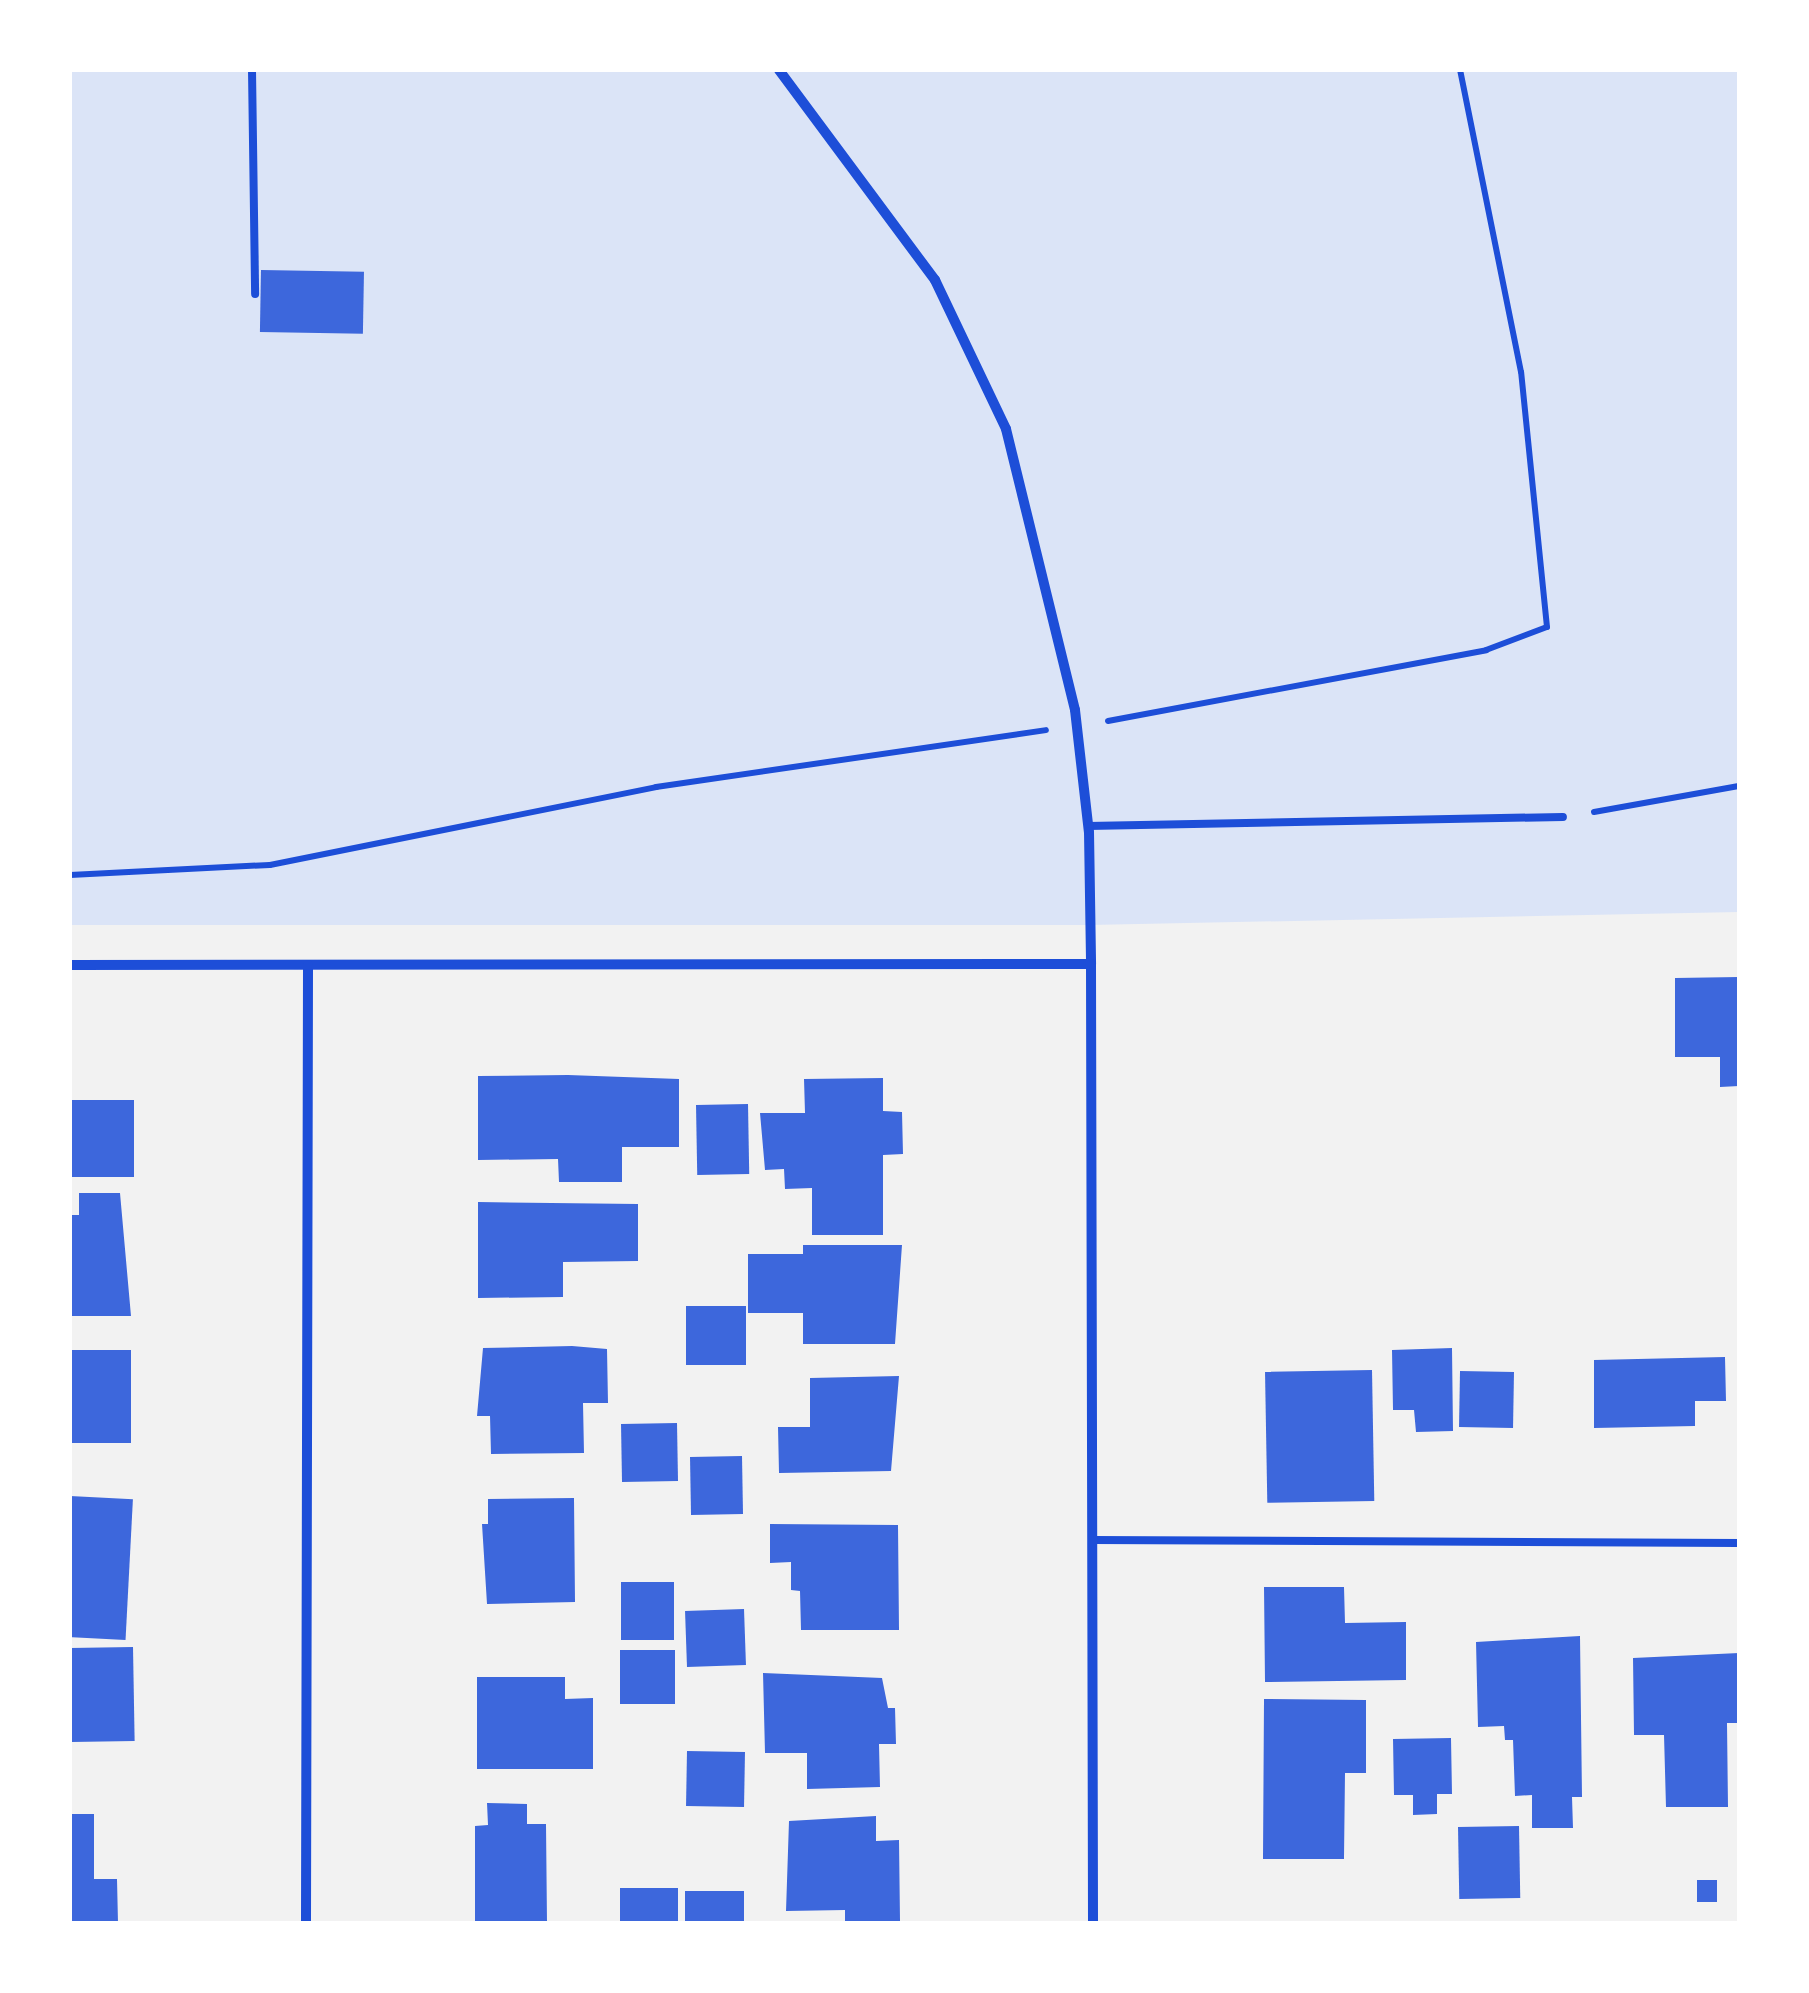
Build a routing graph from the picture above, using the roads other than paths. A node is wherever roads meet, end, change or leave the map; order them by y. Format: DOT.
graph roads {
  1 [pos="252,70"];
  2 [pos="779,70"];
  3 [pos="255,294"];
  4 [pos="1563,817"];
  5 [pos="1088,826"];
  6 [pos="1091,964"];
  7 [pos="70,965"];
  8 [pos="308,965"];
  9 [pos="1092,1540"];
  10 [pos="1739,1543"];
  11 [pos="306,1923"];
  12 [pos="1093,1923"];
  1 -- 3 [label="lane"];
  2 -- 5 [label="street"];
  4 -- 5 [label="lane"];
  5 -- 6 [label="street"];
  6 -- 8 [label="street"];
  6 -- 9 [label="street"];
  7 -- 8 [label="street"];
  8 -- 11 [label="street"];
  9 -- 10 [label="lane"];
  9 -- 12 [label="street"];
}
